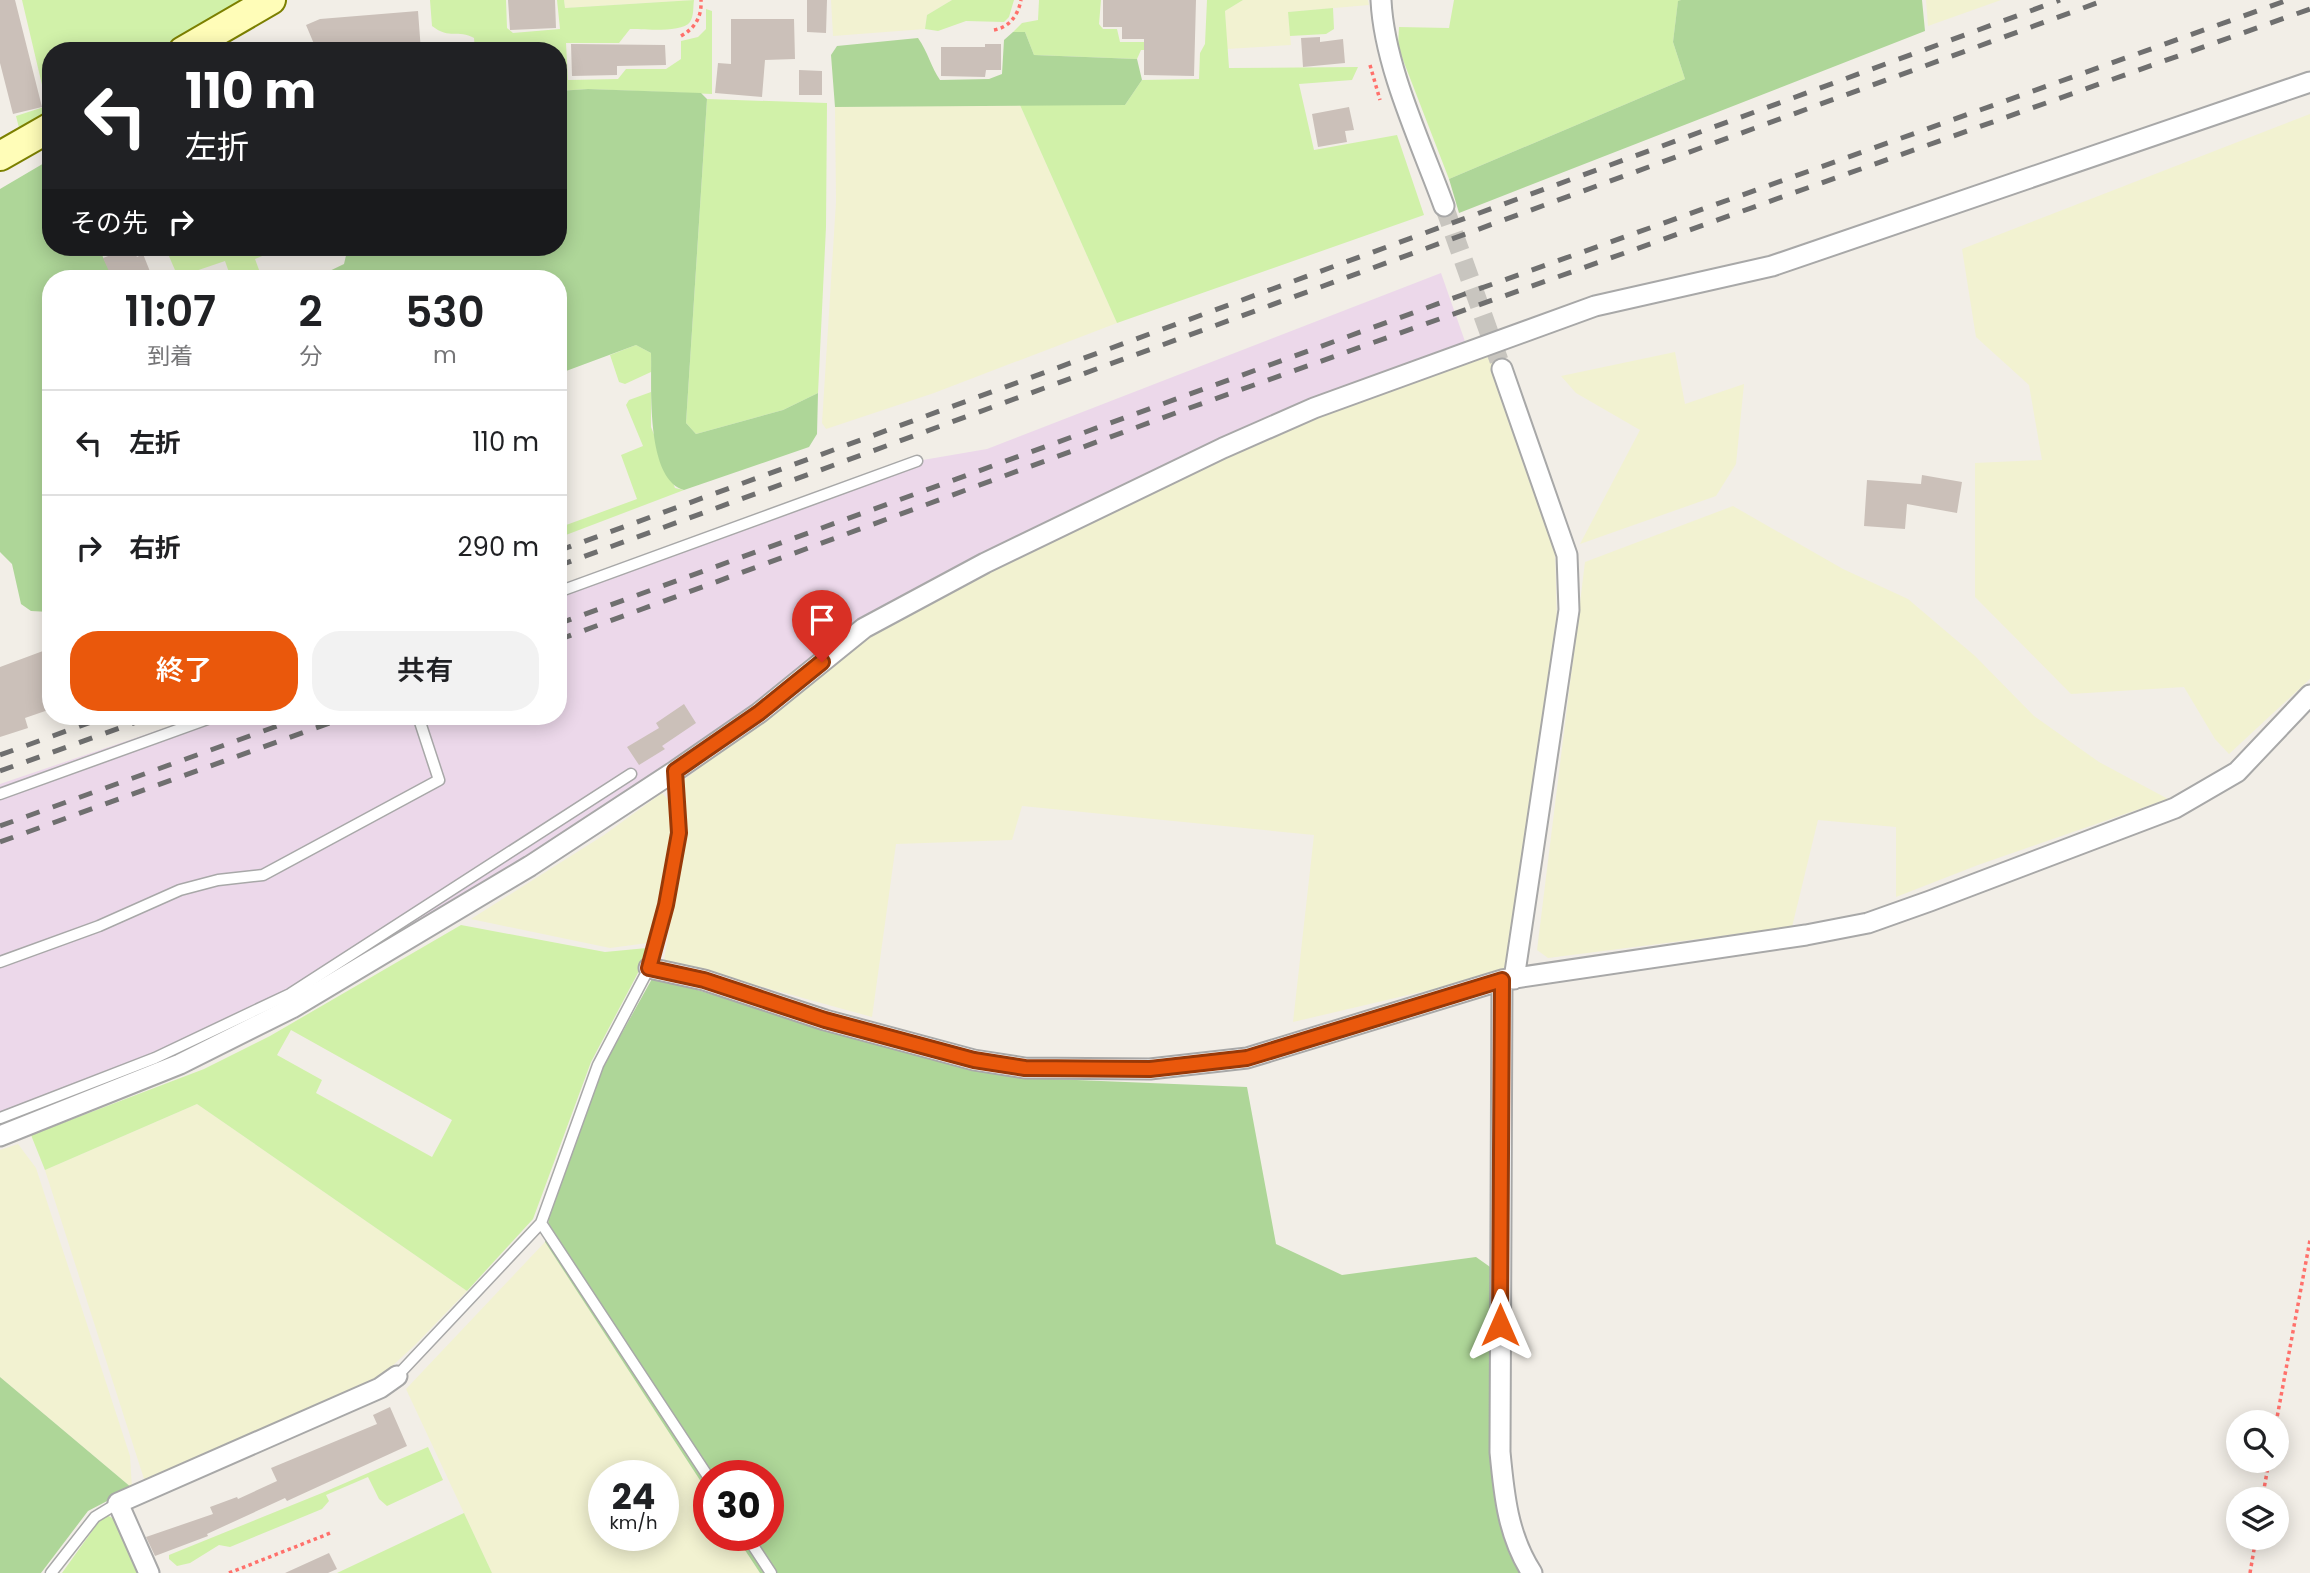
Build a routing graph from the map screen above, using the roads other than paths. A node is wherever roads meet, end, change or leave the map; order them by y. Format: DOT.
graph roads {
  1 [pos="271,0"];
  2 [pos="1381,0"];
  3 [pos="199,42"];
  4 [pos="2310,82"];
  5 [pos="42,132"];
  6 [pos="0,156"];
  7 [pos="1444,206"];
  8 [pos="1502,369"];
  9 [pos="917,461"];
  10 [pos="567,589"];
  11 [pos="2310,695"];
  12 [pos="191,725"];
  13 [pos="421,725"];
  14 [pos="675,771"];
  15 [pos="631,774"];
  16 [pos="0,793"];
  17 [pos="0,962"];
  18 [pos="649,968"];
  19 [pos="1508,979"];
  20 [pos="0,1118"];
  21 [pos="0,1136"];
  22 [pos="541,1223"];
  23 [pos="397,1376"];
  24 [pos="697,1460"];
  25 [pos="118,1503"];
  26 [pos="757,1551"];
  27 [pos="51,1573"];
  28 [pos="149,1573"];
  29 [pos="771,1573"];
  30 [pos="1532,1573"];
  1 -- 3 [label="main road"];
  2 -- 7 [label="street"];
  4 -- 14 [label="street"];
  5 -- 6 [label="main road"];
  8 -- 19 [label="street"];
  9 -- 10 [label="lane"];
  11 -- 19 [label="street"];
  12 -- 16 [label="lane"];
  13 -- 17 [label="lane"];
  14 -- 18 [label="lane"];
  14 -- 21 [label="street"];
  15 -- 20 [label="lane"];
  18 -- 19 [label="street"];
  18 -- 22 [label="lane"];
  19 -- 30 [label="street"];
  22 -- 23 [label="lane"];
  22 -- 24 [label="lane"];
  23 -- 25 [label="street"];
  25 -- 27 [label="lane"];
  25 -- 28 [label="street"];
  26 -- 29 [label="lane"];
}
